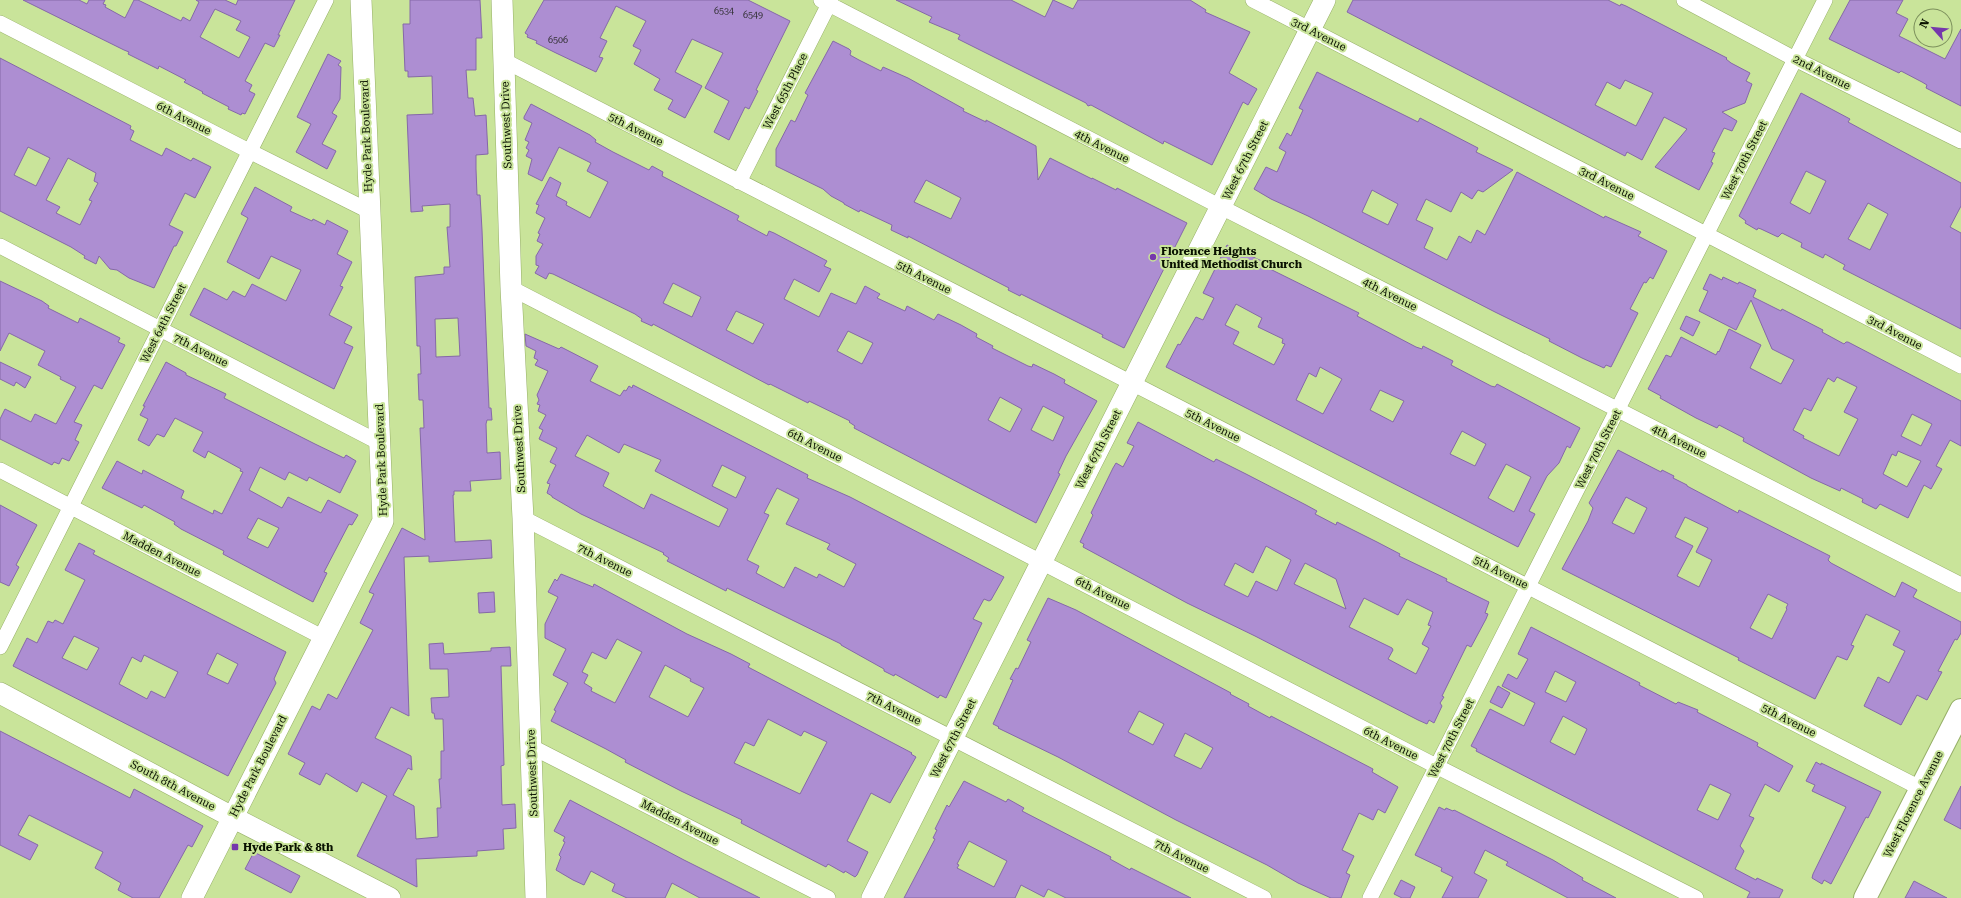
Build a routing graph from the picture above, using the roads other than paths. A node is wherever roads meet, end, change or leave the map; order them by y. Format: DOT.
graph roads {
  1 [pos="326,0"];
  2 [pos="361,0"];
  3 [pos="502,0"];
  4 [pos="1253,0"];
  5 [pos="1325,0"];
  6 [pos="1684,0"];
  7 [pos="1825,0"];
  8 [pos="827,1"];
  9 [pos="0,23"];
  10 [pos="1310,30"];
  11 [pos="1795,59"];
  12 [pos="505,61"];
  13 [pos="1961,141"];
  14 [pos="249,152"];
  15 [pos="739,182"];
  16 [pos="1221,207"];
  17 [pos="369,211"];
  18 [pos="1707,234"];
  19 [pos="0,246"];
  20 [pos="511,288"];
  21 [pos="160,329"];
  22 [pos="1961,366"];
  23 [pos="1132,383"];
  24 [pos="1618,410"];
  25 [pos="380,443"];
  26 [pos="0,470"];
  27 [pos="71,507"];
  28 [pos="523,518"];
  29 [pos="1041,561"];
  30 [pos="1961,585"];
  31 [pos="1528,586"];
  32 [pos="324,638"];
  33 [pos="0,647"];
  34 [pos="0,693"];
  35 [pos="1961,710"];
  36 [pos="953,738"];
  37 [pos="532,746"];
  38 [pos="1436,766"];
  39 [pos="1920,788"];
  40 [pos="232,817"];
  41 [pos="192,898"];
  42 [pos="390,898"];
  43 [pos="536,898"];
  44 [pos="828,898"];
  45 [pos="872,898"];
  46 [pos="1264,898"];
  47 [pos="1370,898"];
  48 [pos="1696,898"];
  49 [pos="1865,898"];
  1 -- 14 [label="street, West 64th Street"];
  2 -- 17 [label="street, Hyde Park Boulevard"];
  3 -- 12 [label="street, Southwest Drive"];
  4 -- 10 [label="street, 3rd Avenue"];
  5 -- 10 [label="street, West 67th Street"];
  6 -- 11 [label="street, 2nd Avenue"];
  7 -- 11 [label="street, West 70th Street"];
  8 -- 15 [label="street, West 65th Place"];
  8 -- 16 [label="street, 4th Avenue"];
  9 -- 14 [label="street, 6th Avenue"];
  10 -- 16 [label="street, West 67th Street"];
  10 -- 18 [label="street, 3rd Avenue"];
  11 -- 13 [label="street, 2nd Avenue"];
  11 -- 18 [label="street, West 70th Street"];
  12 -- 15 [label="street, 5th Avenue"];
  12 -- 20 [label="street, Southwest Drive"];
  14 -- 17 [label="street, 6th Avenue"];
  14 -- 21 [label="street, West 64th Street"];
  15 -- 23 [label="street, 5th Avenue"];
  16 -- 23 [label="street, West 67th Street"];
  16 -- 24 [label="street, 4th Avenue"];
  17 -- 25 [label="street, Hyde Park Boulevard"];
  18 -- 22 [label="street, 3rd Avenue"];
  18 -- 24 [label="street, West 70th Street"];
  19 -- 21 [label="street, 7th Avenue"];
  20 -- 28 [label="street, Southwest Drive"];
  20 -- 29 [label="street, 6th Avenue"];
  21 -- 25 [label="street, 7th Avenue"];
  21 -- 27 [label="street, West 64th Street"];
  23 -- 29 [label="street, West 67th Street"];
  23 -- 31 [label="street, 5th Avenue"];
  24 -- 30 [label="street, 4th Avenue"];
  24 -- 31 [label="street, West 70th Street"];
  25 -- 32 [label="street, Hyde Park Boulevard"];
  26 -- 27 [label="street, Madden Avenue"];
  27 -- 32 [label="street, Madden Avenue"];
  27 -- 33 [label="street, West 64th Street"];
  28 -- 36 [label="street, 7th Avenue"];
  28 -- 37 [label="street, Southwest Drive"];
  29 -- 36 [label="street, West 67th Street"];
  29 -- 38 [label="street, 6th Avenue"];
  31 -- 38 [label="street, West 70th Street"];
  31 -- 39 [label="street, 5th Avenue"];
  32 -- 40 [label="street, Hyde Park Boulevard"];
  34 -- 40 [label="street, South 8th Avenue"];
  35 -- 39 [label="main road, West Florence Avenue"];
  36 -- 45 [label="street, West 67th Street"];
  36 -- 46 [label="street, 7th Avenue"];
  37 -- 43 [label="street, Southwest Drive"];
  37 -- 44 [label="street, Madden Avenue"];
  38 -- 47 [label="street, West 70th Street"];
  38 -- 48 [label="street, 6th Avenue"];
  39 -- 49 [label="main road, West Florence Avenue"];
  40 -- 41 [label="street, Hyde Park Boulevard"];
  40 -- 42 [label="street, South 8th Avenue"];
}
